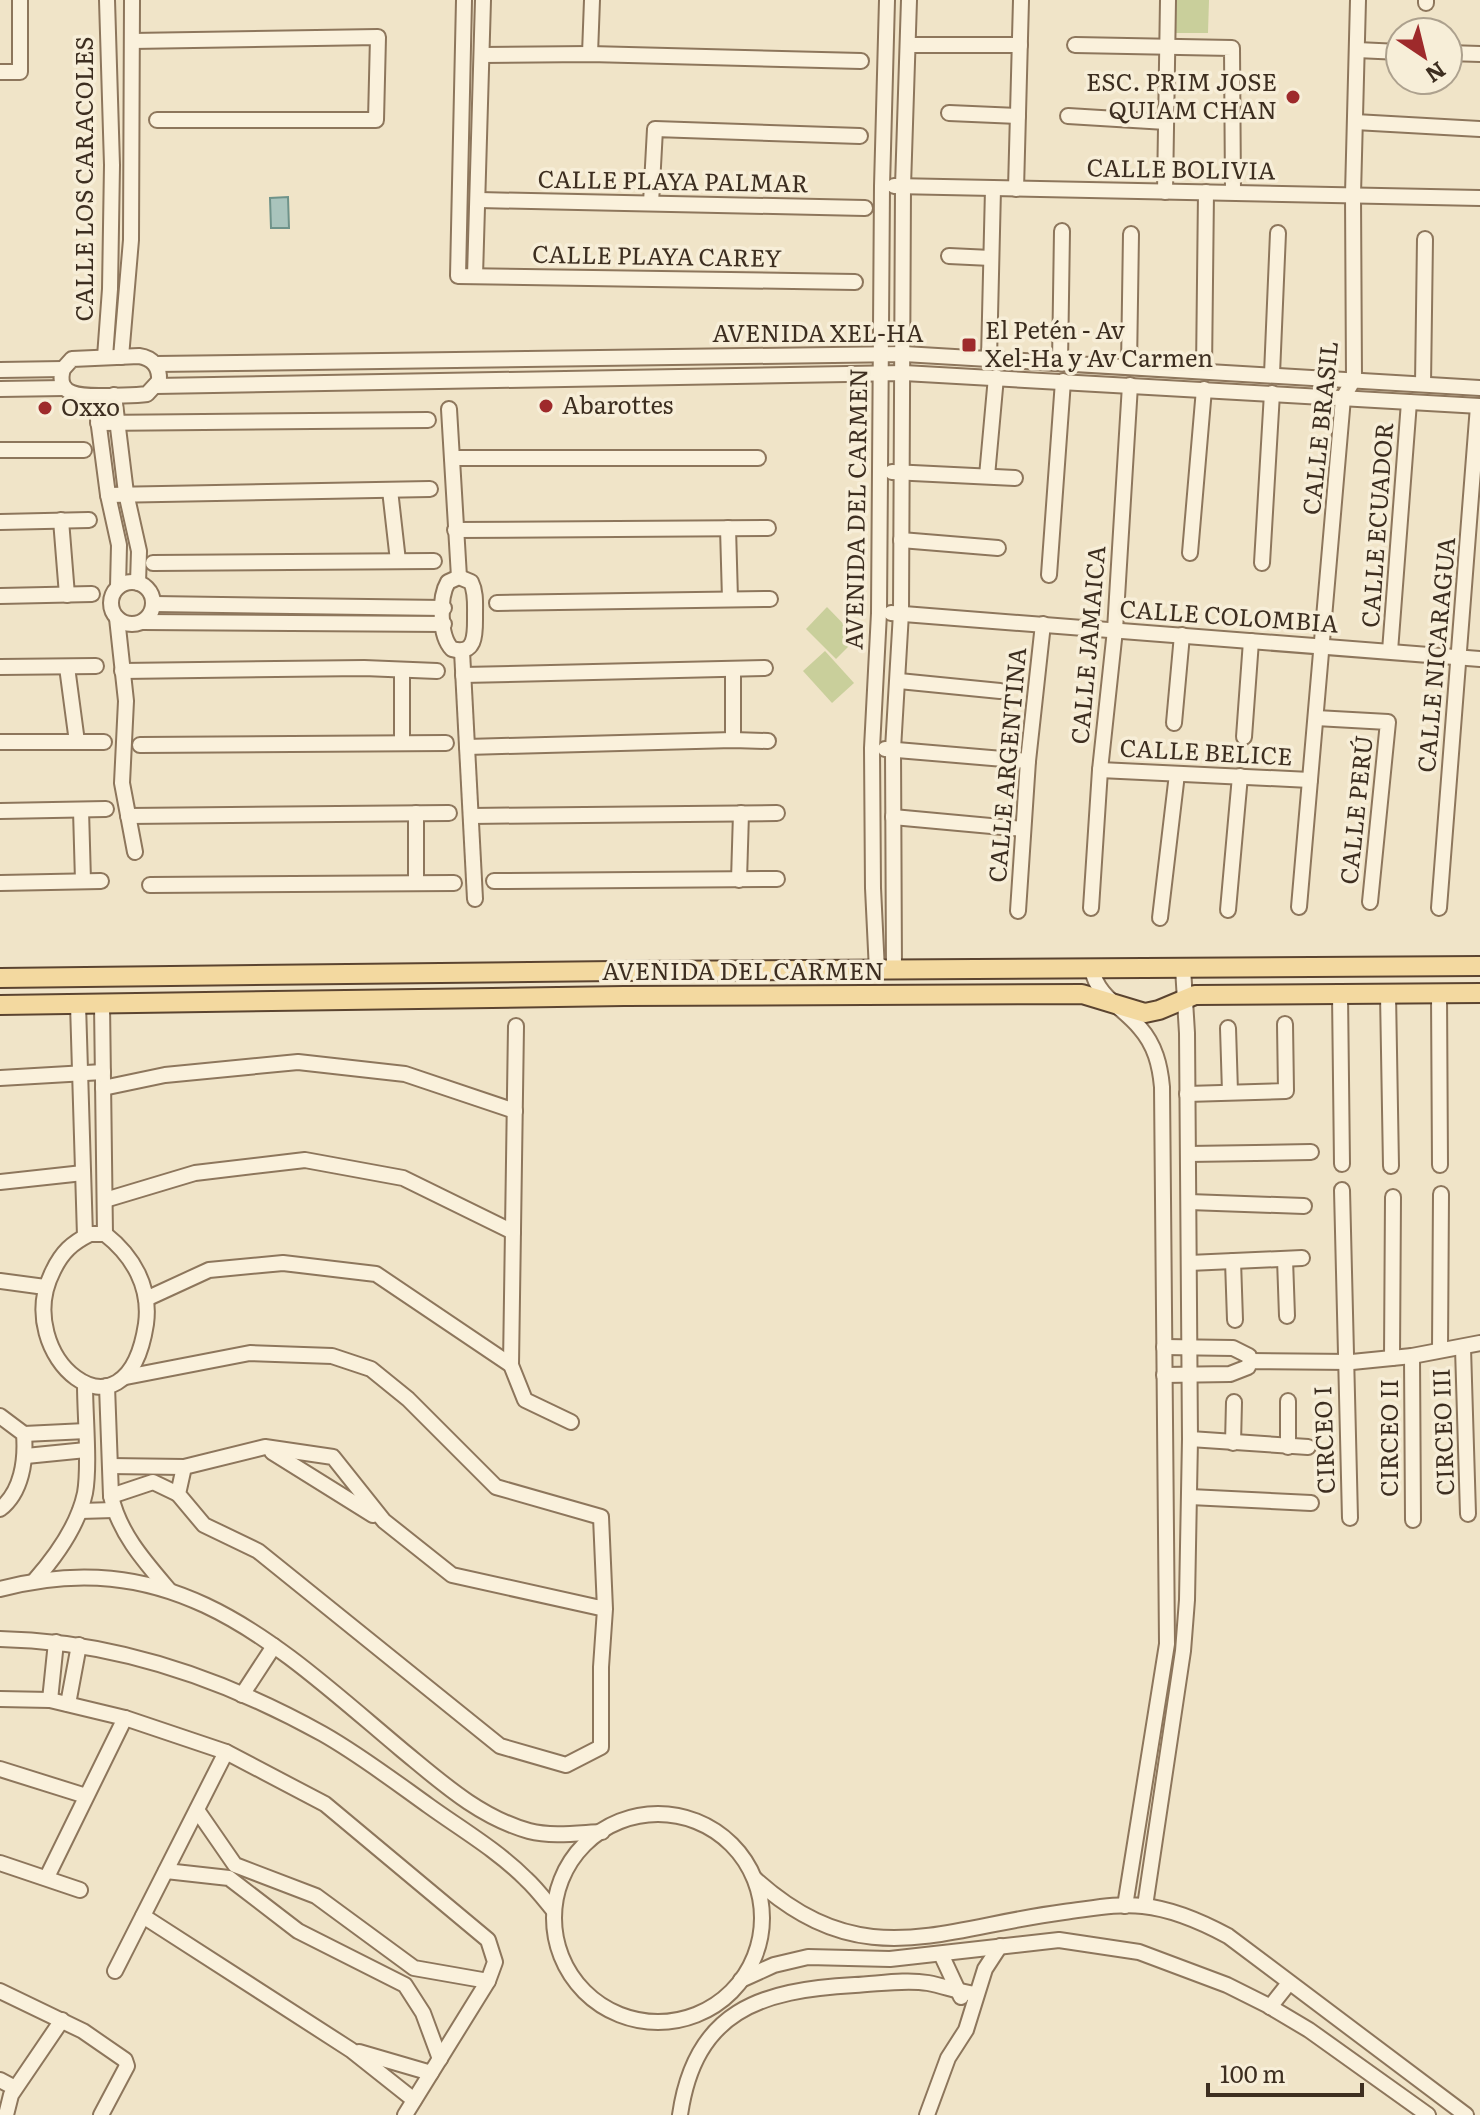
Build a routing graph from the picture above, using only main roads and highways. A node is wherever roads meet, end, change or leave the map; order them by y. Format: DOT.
graph roads {
  1 [pos="1480,966"];
  2 [pos="615,971"];
  3 [pos="388,975"];
  4 [pos="162,977"];
  5 [pos="7,978"];
  6 [pos="1480,993"];
  7 [pos="624,996"];
  8 [pos="388,1001"];
  9 [pos="162,1003"];
  10 [pos="8,1005"];
  1 -- 2 [label="main road, AVENIDA DEL CARMEN"];
  2 -- 3 [label="main road, AVENIDA DEL CARMEN"];
  2 -- 7 [label="main road"];
  3 -- 4 [label="main road, AVENIDA DEL CARMEN"];
  3 -- 8 [label="main road"];
  4 -- 5 [label="main road, AVENIDA DEL CARMEN"];
  4 -- 9 [label="main road"];
  5 -- 10 [label="main road"];
  6 -- 7 [label="main road, AVENIDA DEL CARMEN"];
  7 -- 8 [label="main road, AVENIDA DEL CARMEN"];
  8 -- 9 [label="main road, AVENIDA DEL CARMEN"];
  9 -- 10 [label="main road, AVENIDA DEL CARMEN"];
}
